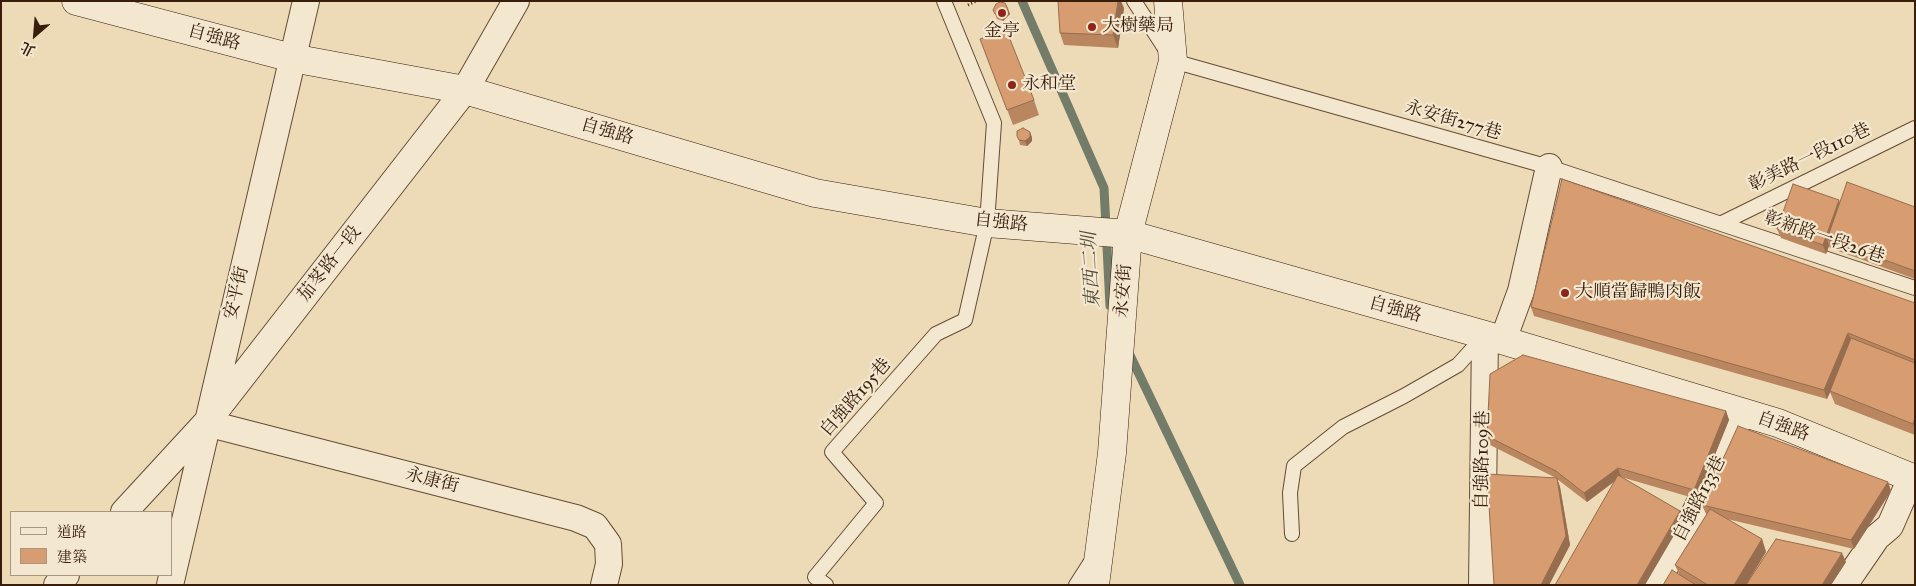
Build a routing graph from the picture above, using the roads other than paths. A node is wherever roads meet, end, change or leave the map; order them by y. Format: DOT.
graph roads {
  1 [pos="76,1"];
  2 [pos="306,1"];
  3 [pos="516,1"];
  4 [pos="944,1"];
  5 [pos="1134,1"];
  6 [pos="1168,1"];
  7 [pos="292,58"];
  8 [pos="1173,61"];
  9 [pos="465,90"];
  10 [pos="1914,129"];
  11 [pos="1549,167"];
  12 [pos="987,223"];
  13 [pos="1722,223"];
  14 [pos="1128,234"];
  15 [pos="1915,288"];
  16 [pos="1494,337"];
  17 [pos="1742,413"];
  18 [pos="206,424"];
  19 [pos="1913,478"];
  20 [pos="125,511"];
  21 [pos="1292,534"];
  22 [pos="1097,554"];
  23 [pos="170,585"];
  24 [pos="604,585"];
  25 [pos="826,585"];
  26 [pos="1076,585"];
  27 [pos="1095,585"];
  28 [pos="1482,585"];
  29 [pos="1655,585"];
  30 [pos="1844,585"];
  1 -- 7 [label="street, 自強路"];
  2 -- 7 [label="street, 安平街"];
  3 -- 9 [label="street, 茄苳路一段"];
  4 -- 12 [label="lane"];
  5 -- 8 [label="lane"];
  6 -- 8 [label="street, 永安街"];
  7 -- 9 [label="street, 自強路"];
  7 -- 18 [label="street, 安平街"];
  8 -- 11 [label="lane, 永安街277巷"];
  8 -- 14 [label="street, 永安街"];
  9 -- 12 [label="street, 自強路"];
  9 -- 18 [label="street, 茄苳路一段"];
  10 -- 13 [label="lane, 彰美路一段110巷"];
  11 -- 13 [label="lane, 永安街277巷"];
  11 -- 16 [label="street, 自強路109巷"];
  12 -- 14 [label="street, 自強路"];
  12 -- 25 [label="lane, 自強路195巷"];
  13 -- 15 [label="lane, 彰新路一段26巷"];
  14 -- 16 [label="street, 自強路"];
  14 -- 22 [label="street, 永安街"];
  16 -- 17 [label="street, 自強路"];
  16 -- 21 [label="lane"];
  16 -- 28 [label="street, 自強路109巷"];
  17 -- 19 [label="street, 自強路"];
  17 -- 29 [label="street, 自強路133巷"];
  18 -- 20 [label="street, 茄苳路一段"];
  18 -- 23 [label="street, 安平街"];
  18 -- 24 [label="street, 永康街"];
  19 -- 30 [label="street"];
  22 -- 26 [label="lane"];
  22 -- 27 [label="street, 永安街"];
}
